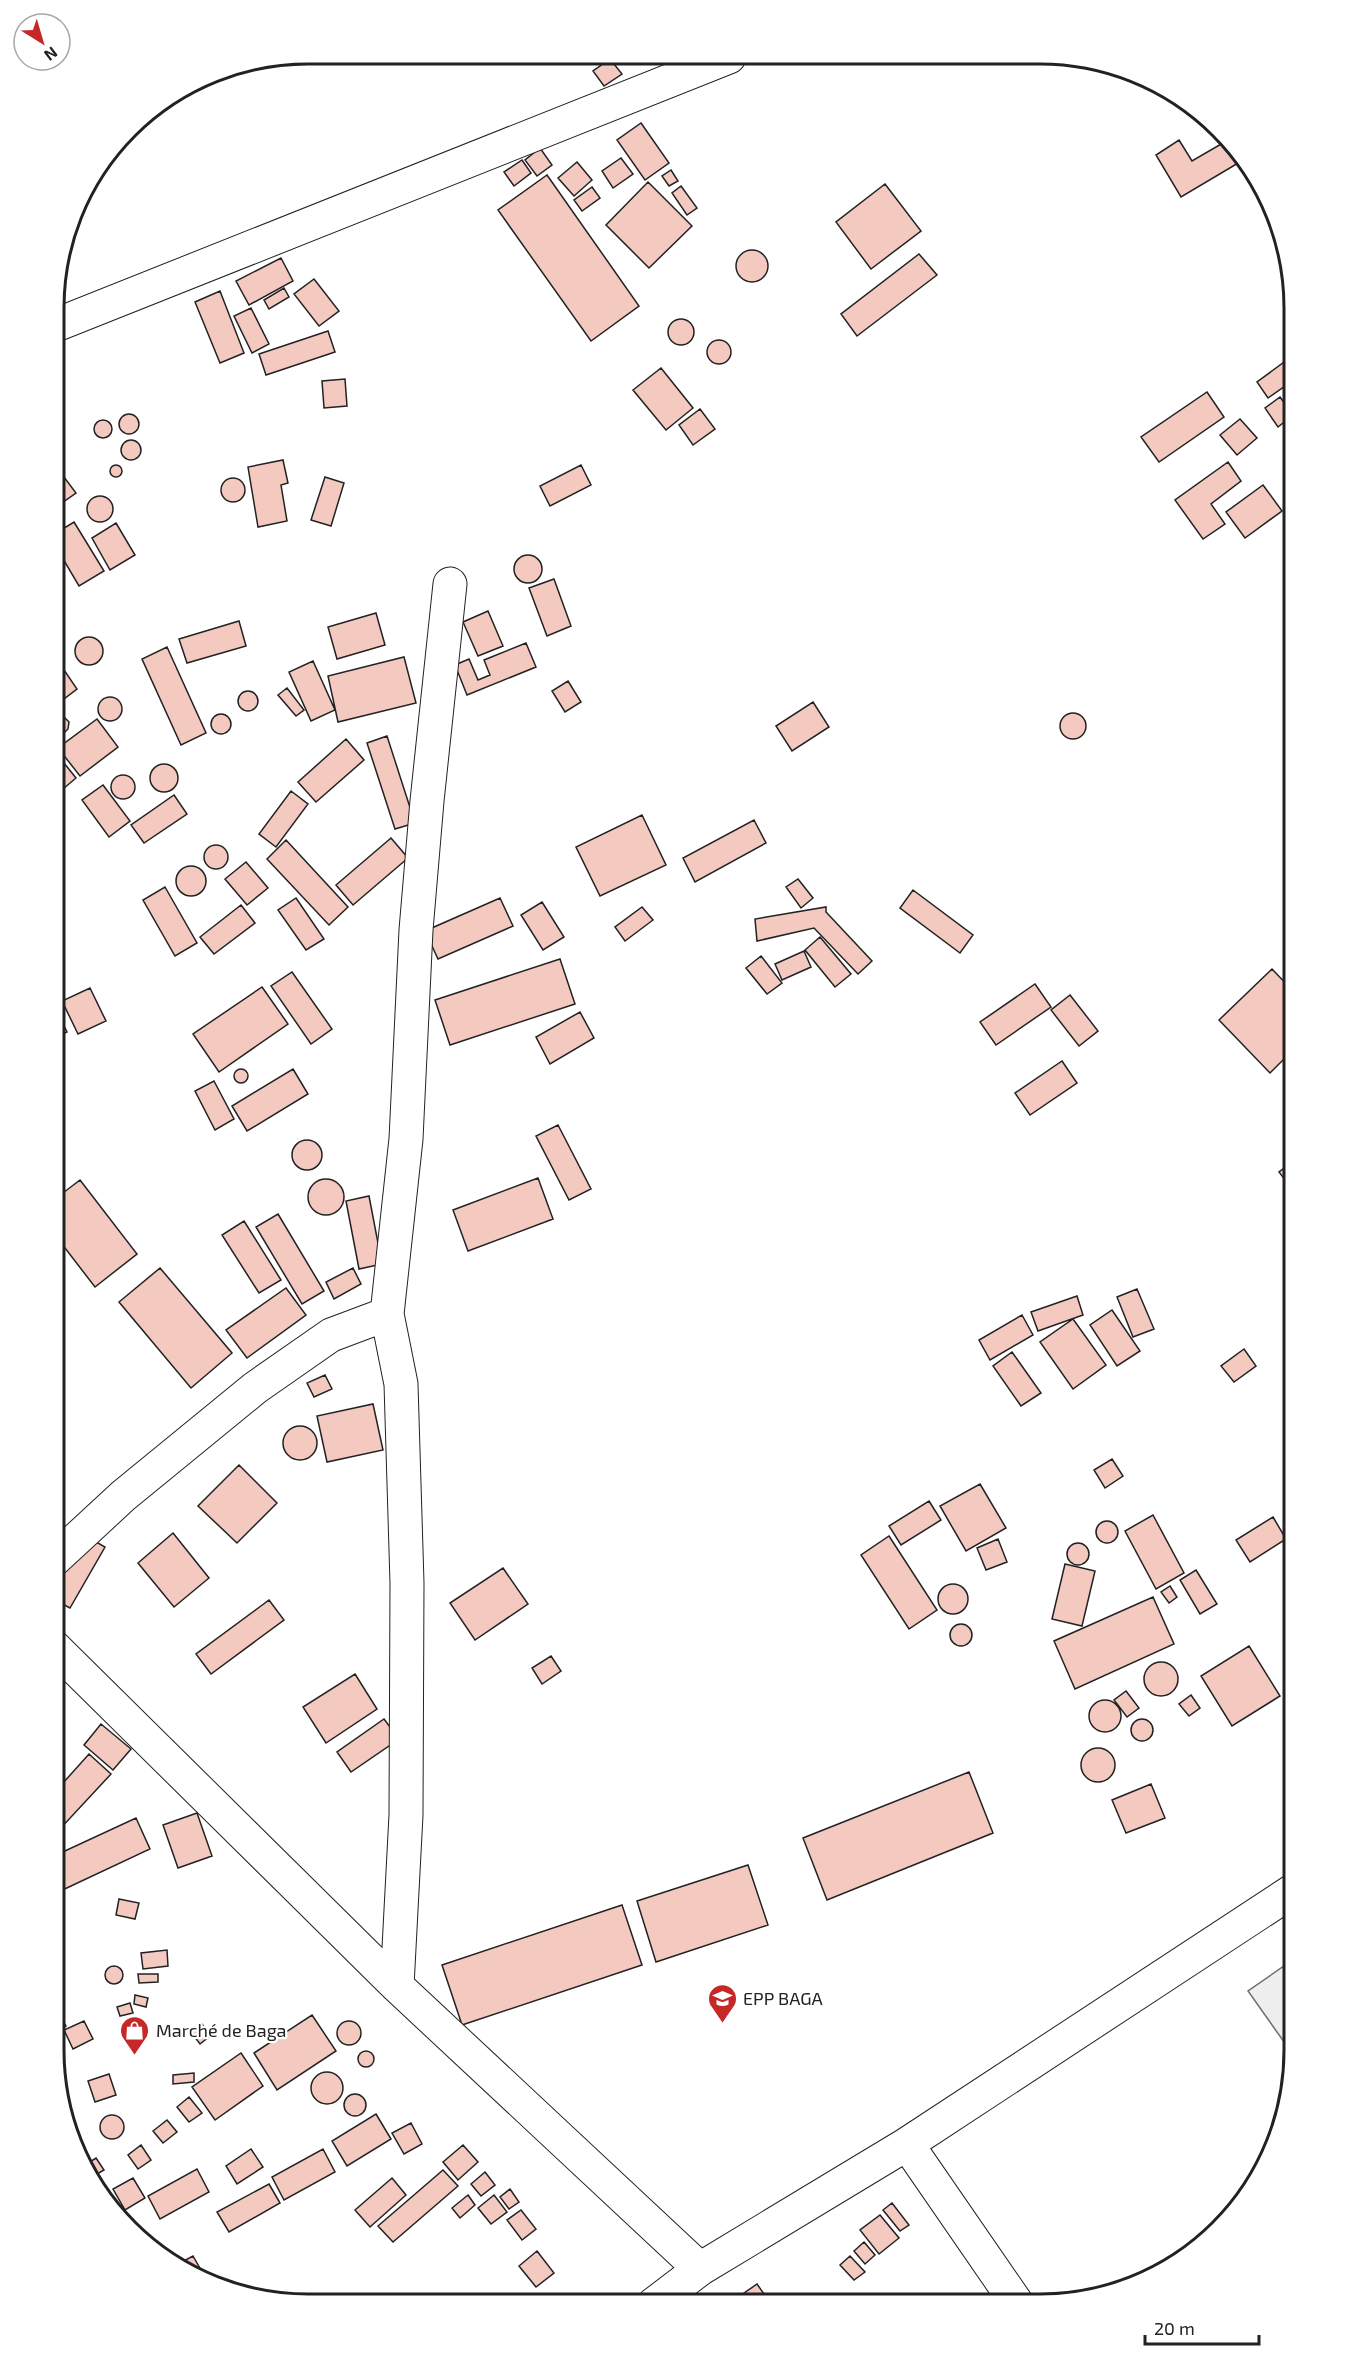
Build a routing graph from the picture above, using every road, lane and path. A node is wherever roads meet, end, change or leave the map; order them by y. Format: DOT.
graph roads {
  1 [pos="711,64"];
  2 [pos="64,322"];
  3 [pos="450,584"];
  4 [pos="387,1314"];
  5 [pos="64,1551"];
  6 [pos="64,1657"];
  7 [pos="1285,1896"];
  8 [pos="397,1986"];
  9 [pos="906,2145"];
  10 [pos="700,2269"];
  11 [pos="667,2294"];
  12 [pos="1010,2294"];
  1 -- 2 [label="street"];
  3 -- 4 [label="street"];
  4 -- 5 [label="street"];
  4 -- 8 [label="street"];
  6 -- 8 [label="street"];
  7 -- 9 [label="street"];
  8 -- 10 [label="street"];
  9 -- 10 [label="street"];
  9 -- 12 [label="street"];
  10 -- 11 [label="street"];
}
